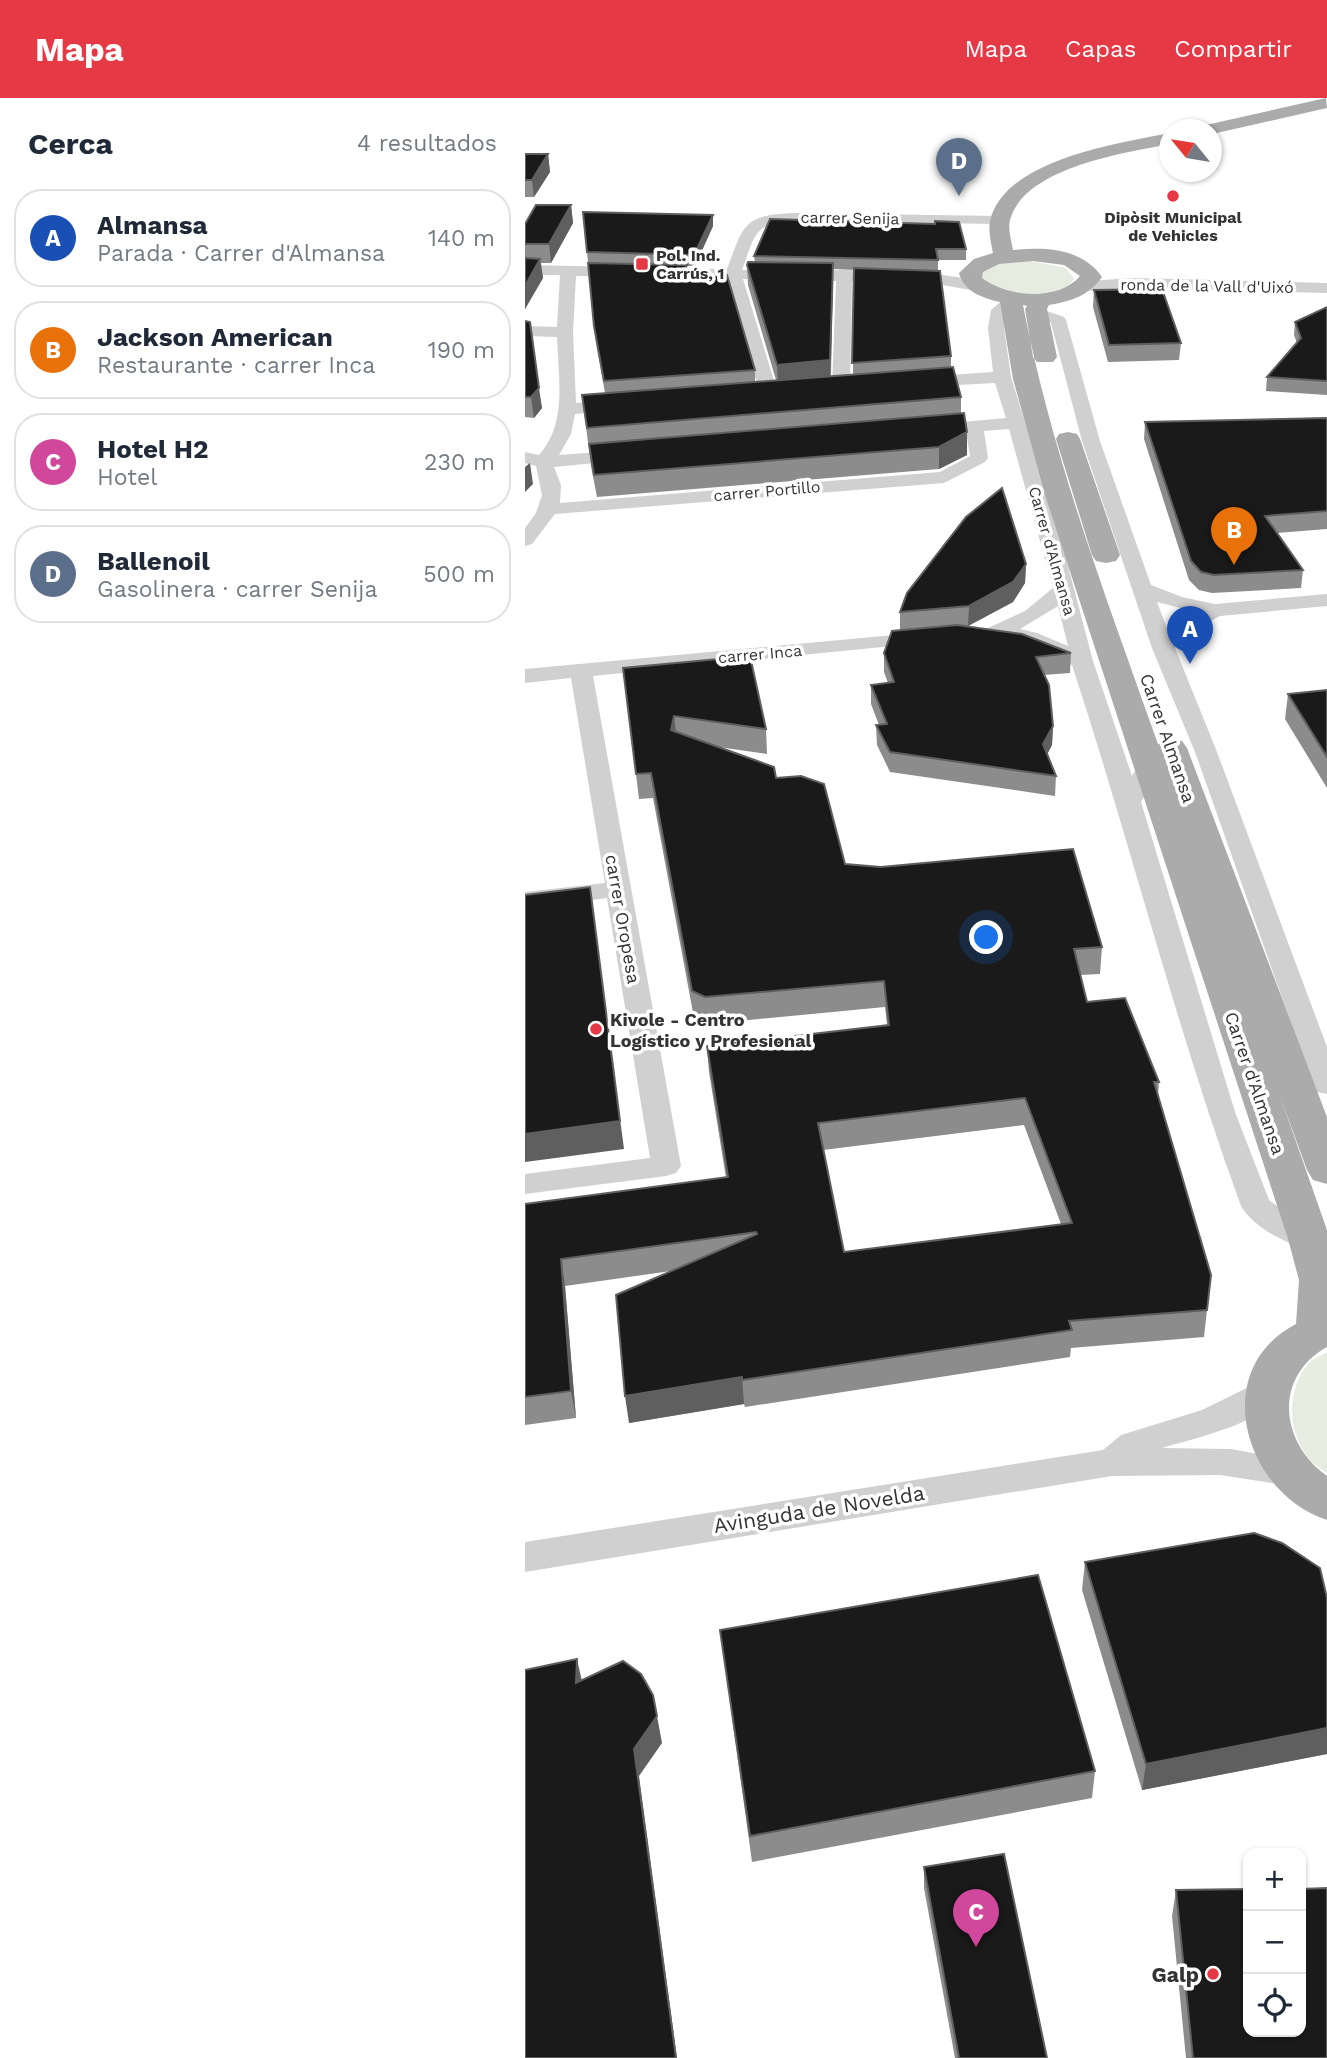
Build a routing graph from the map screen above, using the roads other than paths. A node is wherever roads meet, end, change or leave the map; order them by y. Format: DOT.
graph roads {
  1 [pos="1327,103"];
  2 [pos="1327,114"];
  3 [pos="1222,126"];
  4 [pos="1222,137"];
  5 [pos="1159,141"];
  6 [pos="1159,152"];
  7 [pos="1034,204"];
  8 [pos="1000,220"];
  9 [pos="1004,257"];
  10 [pos="525,270"];
  11 [pos="568,271"];
  12 [pos="733,273"];
  13 [pos="843,276"];
  14 [pos="973,279"];
  15 [pos="1088,279"];
  16 [pos="1327,280"];
  17 [pos="1327,288"];
  18 [pos="1025,303"];
  19 [pos="525,331"];
  20 [pos="565,332"];
  21 [pos="1002,377"];
  22 [pos="908,383"];
  23 [pos="841,388"];
  24 [pos="769,394"];
  25 [pos="636,404"];
  26 [pos="569,410"];
  27 [pos="1015,423"];
  28 [pos="974,426"];
  29 [pos="905,432"];
  30 [pos="647,453"];
  31 [pos="534,460"];
  32 [pos="551,509"];
  33 [pos="525,540"];
  34 [pos="1063,589"];
  35 [pos="1143,589"];
  36 [pos="1327,600"];
  37 [pos="1215,610"];
  38 [pos="953,635"];
  39 [pos="1163,648"];
  40 [pos="1082,661"];
  41 [pos="581,671"];
  42 [pos="1145,672"];
  43 [pos="525,676"];
  44 [pos="1161,720"];
  45 [pos="1206,752"];
  46 [pos="1149,766"];
  47 [pos="1186,793"];
  48 [pos="1129,802"];
  49 [pos="618,889"];
  50 [pos="525,900"];
  51 [pos="1327,1085"];
  52 [pos="1327,1170"];
  53 [pos="525,1184"];
  54 [pos="1309,1239"];
  55 [pos="1322,1329"];
  56 [pos="1267,1391"];
  57 [pos="1112,1462"];
  58 [pos="1291,1472"];
  59 [pos="1327,1501"];
  60 [pos="525,1557"];
  1 -- 3 [label="main road"];
  2 -- 4 [label="main road"];
  5 -- 8 [label="main road"];
  6 -- 7 [label="main road"];
  8 -- 9 [label="main road"];
  8 -- 12 [label="street, carrer Senija"];
  9 -- 14 [label="main road"];
  9 -- 15 [label="main road"];
  10 -- 11 [label="street"];
  11 -- 12 [label="street"];
  11 -- 20 [label="street"];
  12 -- 13 [label="street"];
  12 -- 24 [label="street"];
  13 -- 14 [label="street"];
  13 -- 23 [label="street"];
  14 -- 18 [label="main road"];
  15 -- 16 [label="street, ronda de la Vall d'Uixó"];
  15 -- 17 [label="street, ronda de la Vall d'Uixó"];
  15 -- 18 [label="main road"];
  18 -- 21 [label="street, Carrer d'Almansa"];
  18 -- 35 [label="street"];
  18 -- 42 [label="main road, Carrer Almansa"];
  18 -- 46 [label="main road, Carrer d'Almansa"];
  19 -- 20 [label="street"];
  20 -- 26 [label="street"];
  21 -- 22 [label="street"];
  21 -- 27 [label="street, Carrer d'Almansa"];
  25 -- 26 [label="street"];
  26 -- 31 [label="street"];
  27 -- 28 [label="street"];
  27 -- 34 [label="street, Carrer d'Almansa"];
  28 -- 29 [label="street"];
  28 -- 32 [label="street, carrer Portillo"];
  30 -- 31 [label="street"];
  31 -- 32 [label="street"];
  32 -- 33 [label="street"];
  34 -- 40 [label="street, Carrer d'Almansa"];
  34 -- 40 [label="street"];
  35 -- 37 [label="street"];
  35 -- 39 [label="street"];
  36 -- 37 [label="street"];
  37 -- 39 [label="street"];
  38 -- 41 [label="street, carrer Inca"];
  39 -- 45 [label="street"];
  40 -- 48 [label="street, Carrer d'Almansa"];
  41 -- 43 [label="street, carrer Inca"];
  41 -- 49 [label="street, carrer Oropesa"];
  44 -- 47 [label="main road, Carrer Almansa"];
  45 -- 47 [label="street"];
  45 -- 51 [label="street"];
  46 -- 48 [label="street"];
  46 -- 54 [label="main road, Carrer d'Almansa"];
  47 -- 52 [label="main road, Carrer Almansa"];
  48 -- 54 [label="street, Carrer d'Almansa"];
  49 -- 50 [label="street"];
  49 -- 53 [label="street, carrer Oropesa"];
  54 -- 55 [label="main road, Carrer d'Almansa"];
  55 -- 56 [label="main road"];
  56 -- 57 [label="street, Avinguda de Novelda"];
  56 -- 58 [label="main road"];
  57 -- 58 [label="street, Avinguda de Novelda"];
  57 -- 60 [label="street, Avinguda de Novelda"];
  58 -- 59 [label="main road"];
}
